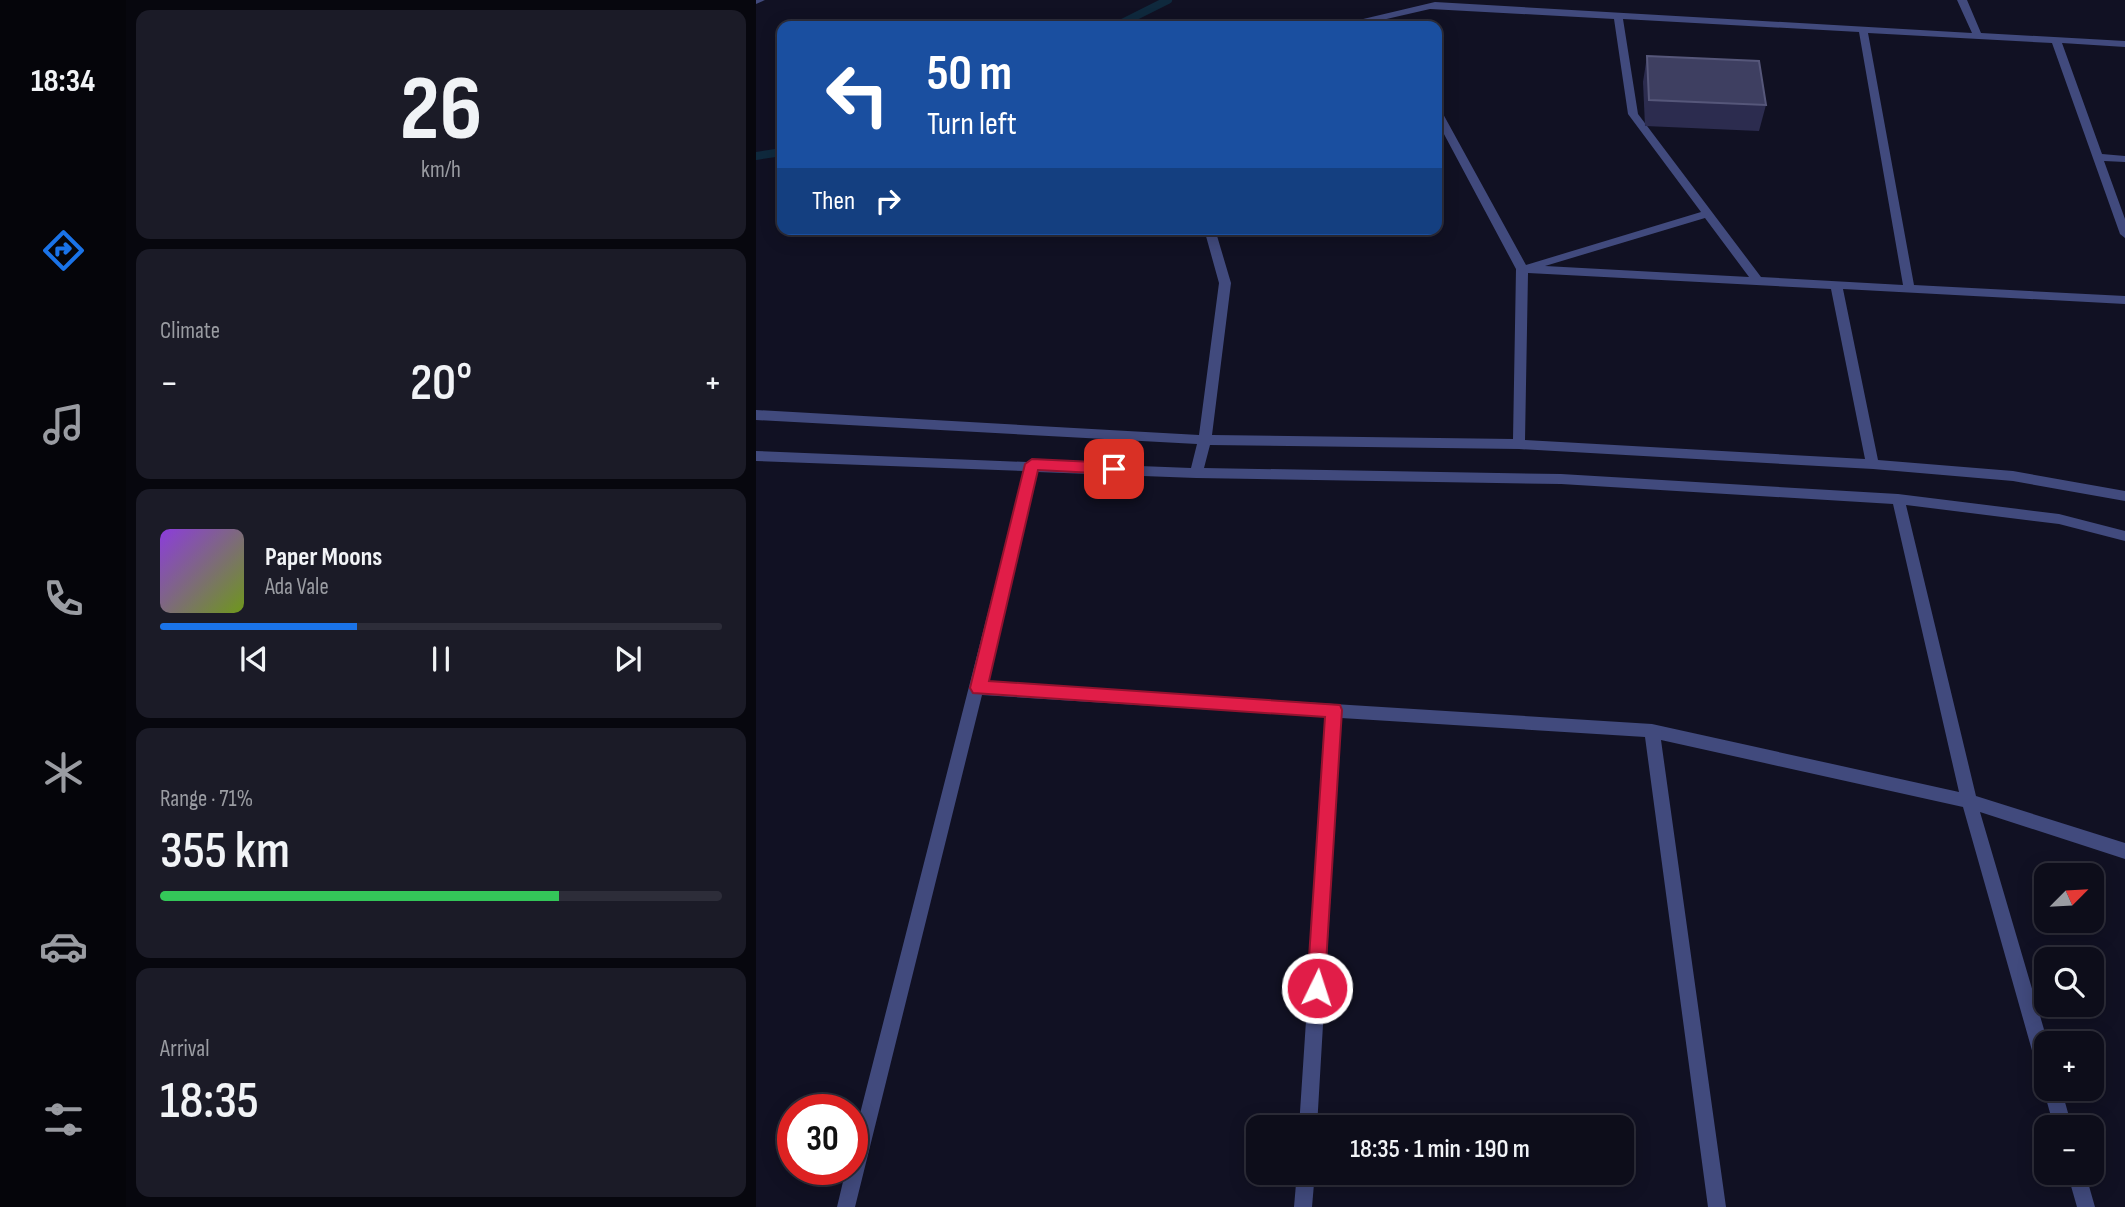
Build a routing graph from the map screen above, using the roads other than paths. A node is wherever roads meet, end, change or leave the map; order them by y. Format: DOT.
graph roads {
  1 [pos="1462,0"];
  2 [pos="1962,0"];
  3 [pos="1427,6"];
  4 [pos="1385,16"];
  5 [pos="1618,16"];
  6 [pos="1365,21"];
  7 [pos="1388,21"];
  8 [pos="1863,29"];
  9 [pos="1978,36"];
  10 [pos="2056,41"];
  11 [pos="2125,44"];
  12 [pos="1442,121"];
  13 [pos="2097,157"];
  14 [pos="2125,159"];
  15 [pos="1707,214"];
  16 [pos="2125,234"];
  17 [pos="1211,235"];
  18 [pos="1522,269"];
  19 [pos="1758,281"];
  20 [pos="1836,285"];
  21 [pos="1909,289"];
  22 [pos="2125,300"];
  23 [pos="756,415"];
  24 [pos="1205,440"];
  25 [pos="1519,444"];
  26 [pos="756,456"];
  27 [pos="1032,464"];
  28 [pos="1873,464"];
  29 [pos="1196,473"];
  30 [pos="2125,496"];
  31 [pos="1898,499"];
  32 [pos="2125,536"];
  33 [pos="979,688"];
  34 [pos="1334,710"];
  35 [pos="1652,731"];
  36 [pos="1969,801"];
  37 [pos="2125,851"];
  38 [pos="2035,1031"];
  39 [pos="1309,1115"];
  40 [pos="1305,1185"];
  41 [pos="2080,1185"];
  42 [pos="846,1207"];
  43 [pos="1304,1207"];
  44 [pos="1717,1207"];
  45 [pos="2086,1207"];
  1 -- 3 [label="street"];
  2 -- 9 [label="street"];
  3 -- 4 [label="street"];
  3 -- 5 [label="street"];
  4 -- 6 [label="street"];
  4 -- 7 [label="street"];
  5 -- 8 [label="street"];
  5 -- 15 [label="street"];
  8 -- 9 [label="street"];
  8 -- 21 [label="street"];
  9 -- 10 [label="street"];
  10 -- 11 [label="street"];
  10 -- 13 [label="street"];
  12 -- 18 [label="street"];
  13 -- 14 [label="street"];
  13 -- 16 [label="street"];
  15 -- 18 [label="street"];
  15 -- 19 [label="street"];
  17 -- 24 [label="street"];
  18 -- 19 [label="street"];
  18 -- 25 [label="street"];
  19 -- 20 [label="street"];
  20 -- 21 [label="street"];
  20 -- 28 [label="street"];
  21 -- 22 [label="street"];
  23 -- 24 [label="street"];
  24 -- 25 [label="street"];
  24 -- 29 [label="street"];
  25 -- 28 [label="street"];
  26 -- 27 [label="street"];
  27 -- 29 [label="street"];
  27 -- 33 [label="street"];
  28 -- 30 [label="street"];
  29 -- 31 [label="street"];
  31 -- 32 [label="street"];
  31 -- 36 [label="street"];
  33 -- 34 [label="street"];
  33 -- 42 [label="street"];
  34 -- 35 [label="street"];
  34 -- 39 [label="street"];
  35 -- 36 [label="street"];
  35 -- 44 [label="street"];
  36 -- 37 [label="street"];
  36 -- 38 [label="street"];
  40 -- 43 [label="street"];
  41 -- 45 [label="street"];
}
